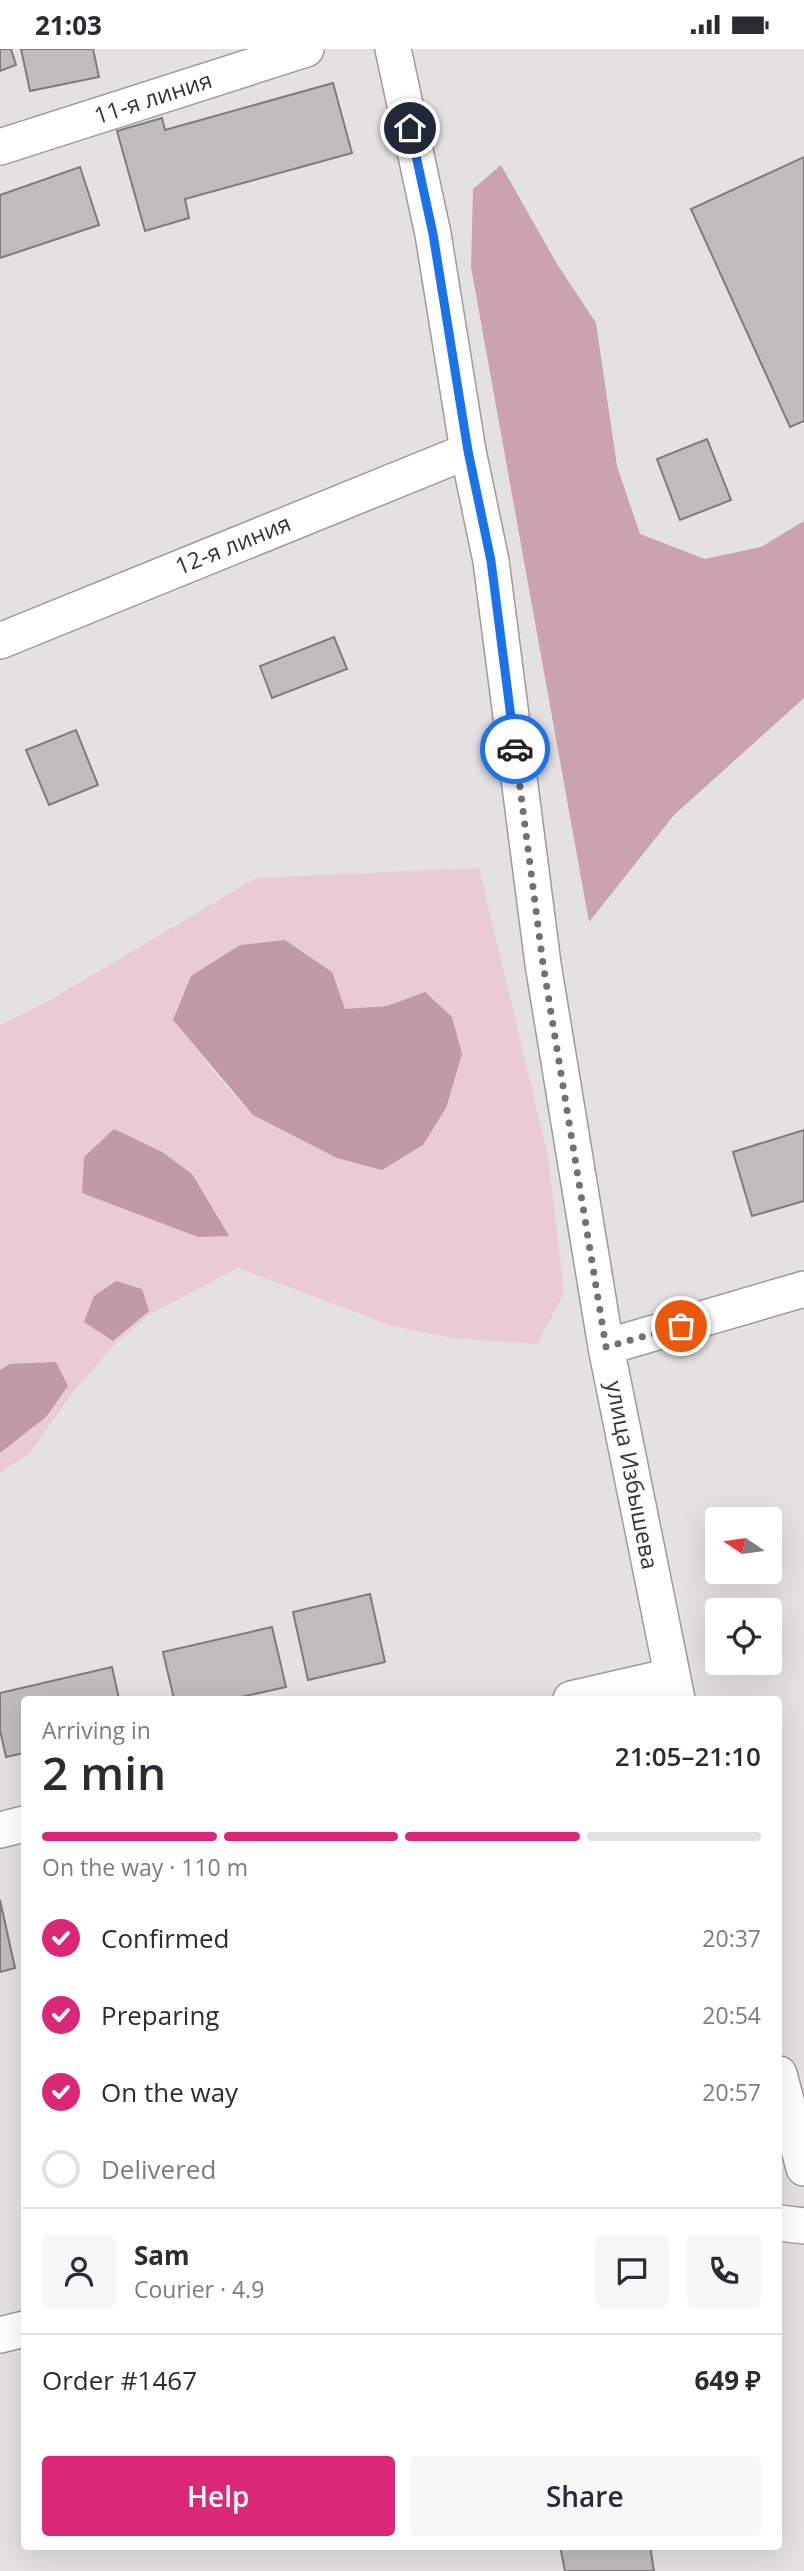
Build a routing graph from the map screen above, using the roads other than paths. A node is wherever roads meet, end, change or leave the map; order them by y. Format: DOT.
graph roads {
  1 [pos="306,49"];
  2 [pos="393,49"];
  3 [pos="0,147"];
  4 [pos="468,451"];
  5 [pos="0,641"];
  6 [pos="804,1289"];
  7 [pos="606,1347"];
  8 [pos="674,1688"];
  9 [pos="599,1696"];
  10 [pos="21,1825"];
  11 [pos="0,1830"];
  12 [pos="782,2085"];
  13 [pos="804,2168"];
  14 [pos="782,2224"];
  15 [pos="804,2226"];
  16 [pos="21,2330"];
  17 [pos="0,2335"];
  1 -- 3 [label="street, 11-я линия"];
  2 -- 4 [label="street, улица Избышева"];
  4 -- 5 [label="street, 12-я линия"];
  4 -- 7 [label="street, улица Избышева"];
  6 -- 7 [label="street"];
  7 -- 8 [label="street, улица Избышева"];
  8 -- 9 [label="street"];
  10 -- 11 [label="street"];
  12 -- 13 [label="street"];
  14 -- 15 [label="street"];
  16 -- 17 [label="street"];
}
